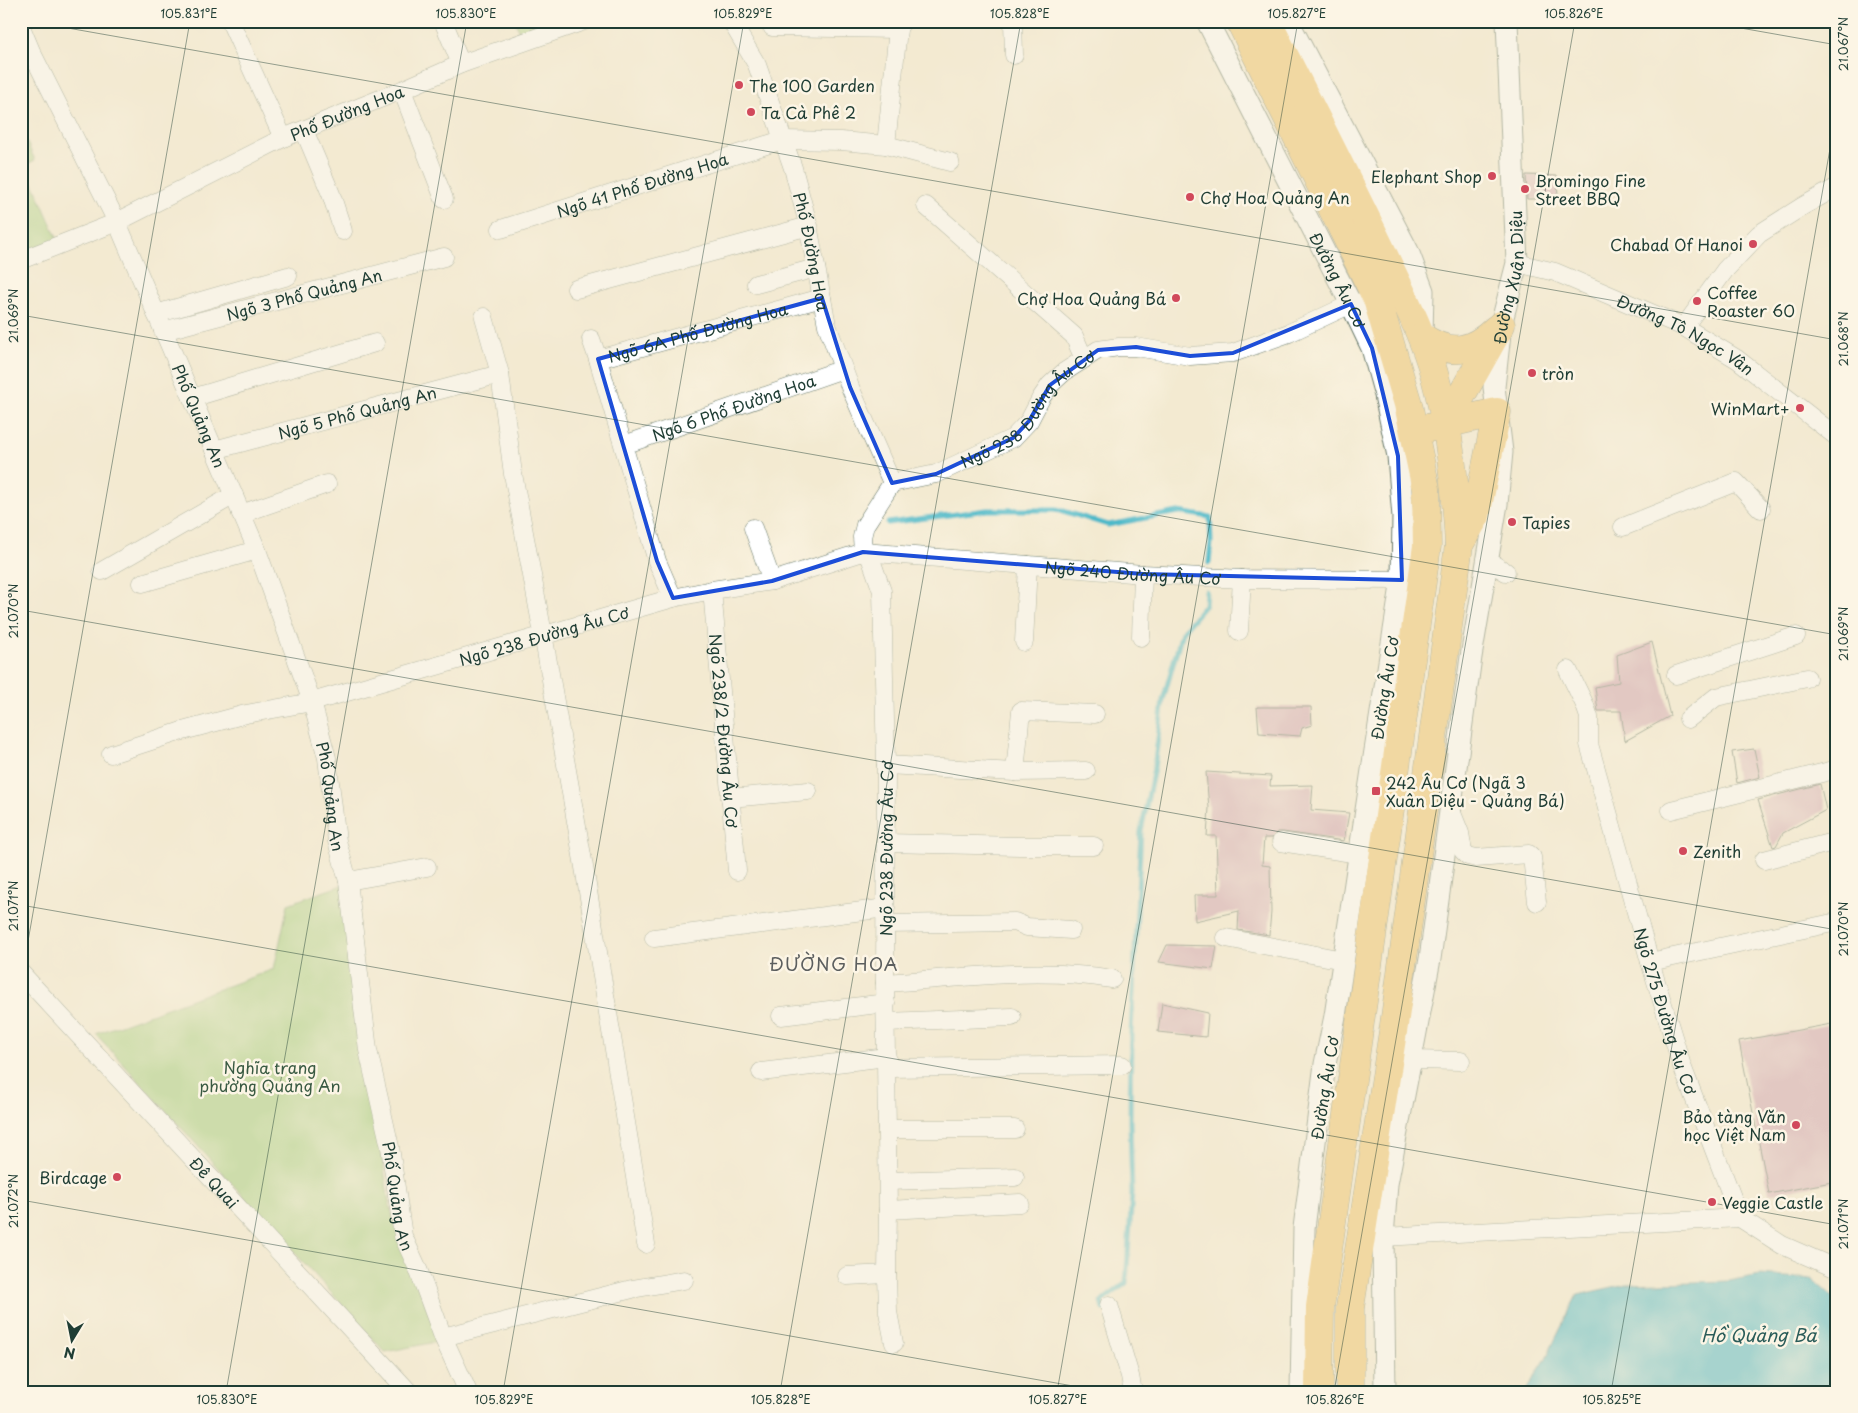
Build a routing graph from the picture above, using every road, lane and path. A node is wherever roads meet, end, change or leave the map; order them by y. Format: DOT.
graph roads {
  1 [pos="230,21"];
  2 [pos="443,21"];
  3 [pos="584,21"];
  4 [pos="731,21"];
  5 [pos="1013,21"];
  6 [pos="1207,21"];
  7 [pos="1240,21"];
  8 [pos="1267,21"];
  9 [pos="1288,21"];
  10 [pos="1507,21"];
  11 [pos="900,25"];
  12 [pos="21,27"];
  13 [pos="772,27"];
  14 [pos="26,54"];
  15 [pos="1014,55"];
  16 [pos="462,64"];
  17 [pos="402,90"];
  18 [pos="304,130"];
  19 [pos="283,138"];
  20 [pos="782,140"];
  21 [pos="886,145"];
  22 [pos="950,162"];
  23 [pos="1837,187"];
  24 [pos="444,199"];
  25 [pos="926,206"];
  26 [pos="117,222"];
  27 [pos="809,226"];
  28 [pos="501,229"];
  29 [pos="343,231"];
  30 [pos="444,257"];
  31 [pos="21,260"];
  32 [pos="1517,263"];
  33 [pos="816,268"];
  34 [pos="288,276"];
  35 [pos="756,284"];
  36 [pos="576,289"];
  37 [pos="822,298"];
  38 [pos="1364,302"];
  39 [pos="156,314"];
  40 [pos="484,318"];
  41 [pos="1501,325"];
  42 [pos="1684,327"];
  43 [pos="164,331"];
  44 [pos="1422,337"];
  45 [pos="591,339"];
  46 [pos="375,343"];
  47 [pos="598,359"];
  48 [pos="1084,359"];
  49 [pos="843,369"];
  50 [pos="500,374"];
  51 [pos="192,398"];
  52 [pos="1496,412"];
  53 [pos="1446,423"];
  54 [pos="1414,432"];
  55 [pos="1837,437"];
  56 [pos="624,445"];
  57 [pos="214,450"];
  58 [pos="892,483"];
  59 [pos="326,484"];
  60 [pos="234,495"];
  61 [pos="1761,509"];
  62 [pos="241,514"];
  63 [pos="1623,527"];
  64 [pos="752,528"];
  65 [pos="1459,544"];
  66 [pos="257,550"];
  67 [pos="863,552"];
  68 [pos="1486,560"];
  69 [pos="1028,565"];
  70 [pos="102,571"];
  71 [pos="1506,572"];
  72 [pos="1144,574"];
  73 [pos="1242,579"];
  74 [pos="1402,580"];
  75 [pos="772,581"];
  76 [pos="142,583"];
  77 [pos="712,590"];
  78 [pos="673,598"];
  79 [pos="1240,631"];
  80 [pos="543,634"];
  81 [pos="1796,636"];
  82 [pos="1142,637"];
  83 [pos="1024,642"];
  84 [pos="1568,670"];
  85 [pos="1676,676"];
  86 [pos="1807,678"];
  87 [pos="312,702"];
  88 [pos="1095,714"];
  89 [pos="1688,719"];
  90 [pos="111,754"];
  91 [pos="886,764"];
  92 [pos="1834,770"];
  93 [pos="1086,771"];
  94 [pos="1015,772"];
  95 [pos="808,792"];
  96 [pos="730,798"];
  97 [pos="1450,808"];
  98 [pos="1672,810"];
  99 [pos="1837,841"];
  100 [pos="1281,842"];
  101 [pos="886,843"];
  102 [pos="1094,846"];
  103 [pos="1359,854"];
  104 [pos="1764,860"];
  105 [pos="427,867"];
  106 [pos="737,871"];
  107 [pos="348,881"];
  108 [pos="1537,902"];
  109 [pos="886,916"];
  110 [pos="1837,922"];
  111 [pos="1071,930"];
  112 [pos="654,938"];
  113 [pos="1226,938"];
  114 [pos="1344,960"];
  115 [pos="1650,962"];
  116 [pos="21,972"];
  117 [pos="1112,979"];
  118 [pos="885,983"];
  119 [pos="886,1003"];
  120 [pos="781,1016"];
  121 [pos="1012,1017"];
  122 [pos="1360,1020"];
  123 [pos="887,1022"];
  124 [pos="1394,1026"];
  125 [pos="1410,1060"];
  126 [pos="887,1062"];
  127 [pos="1461,1062"];
  128 [pos="1122,1065"];
  129 [pos="761,1072"];
  130 [pos="887,1129"];
  131 [pos="1014,1129"];
  132 [pos="1015,1177"];
  133 [pos="888,1180"];
  134 [pos="1020,1203"];
  135 [pos="888,1210"];
  136 [pos="1740,1218"];
  137 [pos="1383,1237"];
  138 [pos="646,1244"];
  139 [pos="1837,1268"];
  140 [pos="887,1274"];
  141 [pos="846,1276"];
  142 [pos="684,1280"];
  143 [pos="1109,1304"];
  144 [pos="1350,1308"];
  145 [pos="443,1337"];
  146 [pos="894,1343"];
  147 [pos="409,1392"];
  148 [pos="468,1392"];
  149 [pos="1133,1392"];
  150 [pos="1301,1392"];
  151 [pos="1319,1392"];
  152 [pos="1350,1392"];
  153 [pos="1368,1392"];
  154 [pos="1385,1392"];
  1 -- 19 [label="street"];
  2 -- 16 [label="street"];
  3 -- 16 [label="street, Phố Đường Hoa"];
  4 -- 20 [label="street, Phố Đường Hoa"];
  5 -- 15 [label="street"];
  6 -- 38 [label="street, Đường Âu Cơ"];
  7 -- 38 [label="main road, Đường Âu Cơ"];
  8 -- 44 [label="main road"];
  9 -- 44 [label="street"];
  10 -- 32 [label="street, Đường Xuân Diệu"];
  11 -- 13 [label="street"];
  11 -- 21 [label="street"];
  12 -- 14 [label="street, Phố Quảng An"];
  14 -- 26 [label="street, Phố Quảng An"];
  16 -- 17 [label="street, Phố Đường Hoa"];
  17 -- 18 [label="street, Phố Đường Hoa"];
  17 -- 24 [label="street"];
  18 -- 19 [label="street, Phố Đường Hoa"];
  18 -- 29 [label="street"];
  19 -- 26 [label="street, Phố Đường Hoa"];
  20 -- 21 [label="street, Ngõ 41 Phố Đường Hoa"];
  20 -- 27 [label="street, Phố Đường Hoa"];
  20 -- 28 [label="street, Ngõ 41 Phố Đường Hoa"];
  21 -- 22 [label="street, Ngõ 41 Phố Đường Hoa"];
  23 -- 42 [label="street"];
  25 -- 48 [label="street"];
  26 -- 31 [label="street, Phố Đường Hoa"];
  26 -- 39 [label="street, Phố Quảng An"];
  27 -- 33 [label="street, Phố Đường Hoa"];
  27 -- 36 [label="street"];
  30 -- 43 [label="street, Ngõ 3 Phố Quảng An"];
  32 -- 41 [label="street, Đường Xuân Diệu"];
  32 -- 42 [label="street, Đường Tô Ngọc Vân"];
  33 -- 35 [label="street"];
  33 -- 37 [label="street, Phố Đường Hoa"];
  34 -- 39 [label="street"];
  37 -- 47 [label="street, Ngõ 6A Phố Đường Hoa"];
  37 -- 49 [label="street, Phố Đường Hoa"];
  38 -- 48 [label="street, Ngõ 238 Đường Âu Cơ"];
  38 -- 54 [label="main road, Đường Âu Cơ"];
  38 -- 74 [label="street, Đường Âu Cơ"];
  39 -- 43 [label="street, Phố Quảng An"];
  40 -- 50 [label="street"];
  41 -- 44 [label="main road"];
  41 -- 52 [label="street, Đường Xuân Diệu"];
  41 -- 53 [label="main road"];
  42 -- 55 [label="street, Đường Tô Ngọc Vân"];
  43 -- 51 [label="street, Phố Quảng An"];
  44 -- 53 [label="main road"];
  45 -- 47 [label="street"];
  46 -- 51 [label="street"];
  47 -- 56 [label="street, Ngõ 6A Phố Đường Hoa"];
  48 -- 58 [label="street, Ngõ 238 Đường Âu Cơ"];
  49 -- 56 [label="street, Ngõ 6 Phố Đường Hoa"];
  49 -- 58 [label="street, Phố Đường Hoa"];
  50 -- 57 [label="street, Ngõ 5 Phố Quảng An"];
  50 -- 80 [label="street"];
  51 -- 57 [label="street, Phố Quảng An"];
  52 -- 53 [label="main road"];
  52 -- 65 [label="main road"];
  52 -- 68 [label="street"];
  53 -- 54 [label="main road"];
  53 -- 65 [label="main road"];
  54 -- 122 [label="main road, Đường Âu Cơ"];
  56 -- 78 [label="street, Ngõ 6A Phố Đường Hoa"];
  57 -- 60 [label="street, Phố Quảng An"];
  58 -- 67 [label="street"];
  59 -- 62 [label="street"];
  60 -- 62 [label="street, Phố Quảng An"];
  60 -- 70 [label="street"];
  61 -- 63 [label="street"];
  62 -- 66 [label="street, Phố Quảng An"];
  64 -- 75 [label="street"];
  65 -- 124 [label="main road"];
  66 -- 76 [label="street"];
  66 -- 87 [label="street, Phố Quảng An"];
  67 -- 69 [label="street, Ngõ 240 Đường Âu Cơ"];
  67 -- 75 [label="street, Ngõ 238 Đường Âu Cơ"];
  67 -- 91 [label="street, Ngõ 238 Đường Âu Cơ"];
  68 -- 71 [label="street"];
  68 -- 97 [label="street"];
  69 -- 72 [label="street, Ngõ 240 Đường Âu Cơ"];
  69 -- 83 [label="street"];
  72 -- 73 [label="street, Ngõ 240 Đường Âu Cơ"];
  72 -- 82 [label="street"];
  73 -- 74 [label="street, Ngõ 240 Đường Âu Cơ"];
  73 -- 79 [label="street"];
  74 -- 103 [label="street, Đường Âu Cơ"];
  75 -- 77 [label="street, Ngõ 238 Đường Âu Cơ"];
  77 -- 78 [label="street, Ngõ 238 Đường Âu Cơ"];
  77 -- 96 [label="street, Ngõ 238/2 Đường Âu Cơ"];
  78 -- 80 [label="street, Ngõ 238 Đường Âu Cơ"];
  80 -- 87 [label="street, Ngõ 238 Đường Âu Cơ"];
  80 -- 138 [label="street"];
  81 -- 85 [label="street"];
  84 -- 115 [label="street, Ngõ 275 Đường Âu Cơ"];
  86 -- 89 [label="street"];
  87 -- 90 [label="street, Ngõ 238 Đường Âu Cơ"];
  87 -- 107 [label="street, Phố Quảng An"];
  88 -- 94 [label="street"];
  91 -- 94 [label="street"];
  91 -- 101 [label="street, Ngõ 238 Đường Âu Cơ"];
  92 -- 98 [label="street"];
  93 -- 94 [label="street"];
  95 -- 96 [label="street"];
  96 -- 106 [label="street, Ngõ 238/2 Đường Âu Cơ"];
  97 -- 108 [label="street"];
  97 -- 125 [label="street"];
  99 -- 104 [label="street"];
  100 -- 103 [label="street"];
  101 -- 102 [label="street"];
  101 -- 109 [label="street, Ngõ 238 Đường Âu Cơ"];
  103 -- 114 [label="street, Đường Âu Cơ"];
  105 -- 107 [label="street"];
  107 -- 145 [label="street, Phố Quảng An"];
  109 -- 111 [label="street"];
  109 -- 112 [label="street"];
  109 -- 118 [label="street, Ngõ 238 Đường Âu Cơ"];
  110 -- 115 [label="street"];
  113 -- 114 [label="street"];
  114 -- 150 [label="street, Đường Âu Cơ"];
  115 -- 136 [label="street, Ngõ 275 Đường Âu Cơ"];
  116 -- 147 [label="street, Đê Quai"];
  117 -- 118 [label="street"];
  118 -- 119 [label="street, Ngõ 238 Đường Âu Cơ"];
  119 -- 120 [label="street"];
  119 -- 123 [label="street, Ngõ 238 Đường Âu Cơ"];
  121 -- 123 [label="street"];
  122 -- 124 [label="main road"];
  122 -- 151 [label="main road, Đường Âu Cơ"];
  123 -- 126 [label="street, Ngõ 238 Đường Âu Cơ"];
  124 -- 144 [label="main road"];
  125 -- 127 [label="street"];
  125 -- 137 [label="street"];
  126 -- 128 [label="street"];
  126 -- 129 [label="street"];
  126 -- 130 [label="street, Ngõ 238 Đường Âu Cơ"];
  130 -- 131 [label="street"];
  130 -- 133 [label="street, Ngõ 238 Đường Âu Cơ"];
  132 -- 133 [label="street"];
  133 -- 135 [label="street, Ngõ 238 Đường Âu Cơ"];
  134 -- 135 [label="street"];
  135 -- 140 [label="street, Ngõ 238 Đường Âu Cơ"];
  136 -- 137 [label="street"];
  136 -- 139 [label="street"];
  137 -- 154 [label="street"];
  140 -- 141 [label="street"];
  140 -- 146 [label="street, Ngõ 238 Đường Âu Cơ"];
  142 -- 145 [label="street"];
  143 -- 149 [label="street"];
  144 -- 152 [label="main road"];
  144 -- 153 [label="main road"];
  145 -- 148 [label="street, Phố Quảng An"];
}
